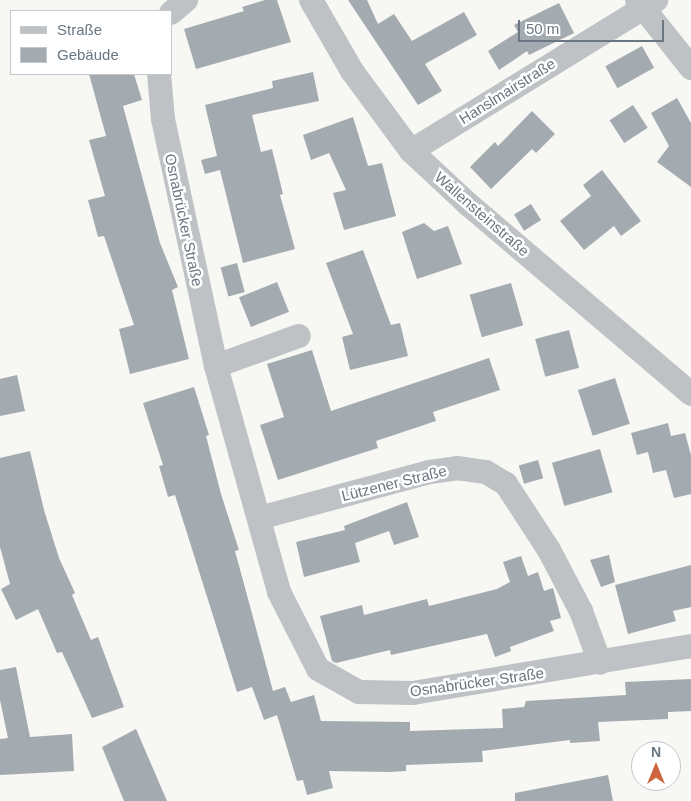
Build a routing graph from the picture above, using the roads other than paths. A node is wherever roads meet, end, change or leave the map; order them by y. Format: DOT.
graph roads {
  1 [pos="186,0"];
  2 [pos="311,0"];
  3 [pos="644,2"];
  4 [pos="172,12"];
  5 [pos="691,68"];
  6 [pos="160,75"];
  7 [pos="411,151"];
  8 [pos="299,336"];
  9 [pos="216,366"];
  10 [pos="691,394"];
  11 [pos="259,518"];
  12 [pos="691,646"];
  13 [pos="600,663"];
  1 -- 4 [label="street"];
  2 -- 7 [label="street, Wallensteinstraße"];
  3 -- 5 [label="street"];
  3 -- 7 [label="street, Hanslmairstraße"];
  6 -- 9 [label="street, Osnabrücker Straße"];
  7 -- 10 [label="street, Wallensteinstraße"];
  8 -- 9 [label="street"];
  9 -- 11 [label="street, Osnabrücker Straße"];
  11 -- 13 [label="street, Osnabrücker Straße"];
  11 -- 13 [label="street, Lützener Straße"];
  12 -- 13 [label="street, Osnabrücker Straße"];
}
